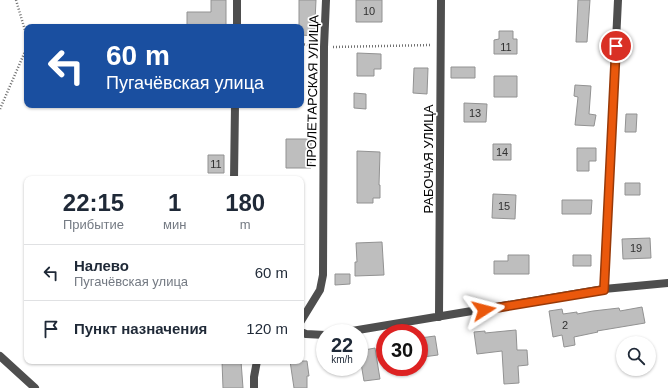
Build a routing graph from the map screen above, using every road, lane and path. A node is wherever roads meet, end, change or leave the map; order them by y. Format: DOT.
graph roads {
  1 [pos="16,0"];
  2 [pos="237,0"];
  3 [pos="326,0"];
  4 [pos="441,0"];
  5 [pos="618,0"];
  6 [pos="237,24"];
  7 [pos="24,28"];
  8 [pos="304,44"];
  9 [pos="440,45"];
  10 [pos="324,47"];
  11 [pos="24,54"];
  12 [pos="235,108"];
  13 [pos="0,109"];
  14 [pos="234,176"];
  15 [pos="668,283"];
  16 [pos="604,290"];
  17 [pos="304,315"];
  18 [pos="439,317"];
  19 [pos="368,328"];
  20 [pos="304,333"];
  21 [pos="316,335"];
  22 [pos="0,356"];
  23 [pos="256,364"];
  24 [pos="35,388"];
  25 [pos="254,388"];
  1 -- 7 [label="path"];
  2 -- 6 [label="street"];
  3 -- 10 [label="street, ПРОЛЕТАРСКАЯ УЛИЦА"];
  4 -- 9 [label="street, РАБОЧАЯ УЛИЦА"];
  5 -- 16 [label="street"];
  8 -- 10 [label="path"];
  9 -- 10 [label="path"];
  9 -- 18 [label="street, РАБОЧАЯ УЛИЦА"];
  10 -- 17 [label="street, ПРОЛЕТАРСКАЯ УЛИЦА"];
  11 -- 13 [label="path"];
  12 -- 14 [label="street"];
  15 -- 16 [label="street"];
  16 -- 18 [label="street"];
  18 -- 19 [label="street"];
  20 -- 21 [label="street"];
  22 -- 24 [label="street"];
  23 -- 25 [label="street"];
}
